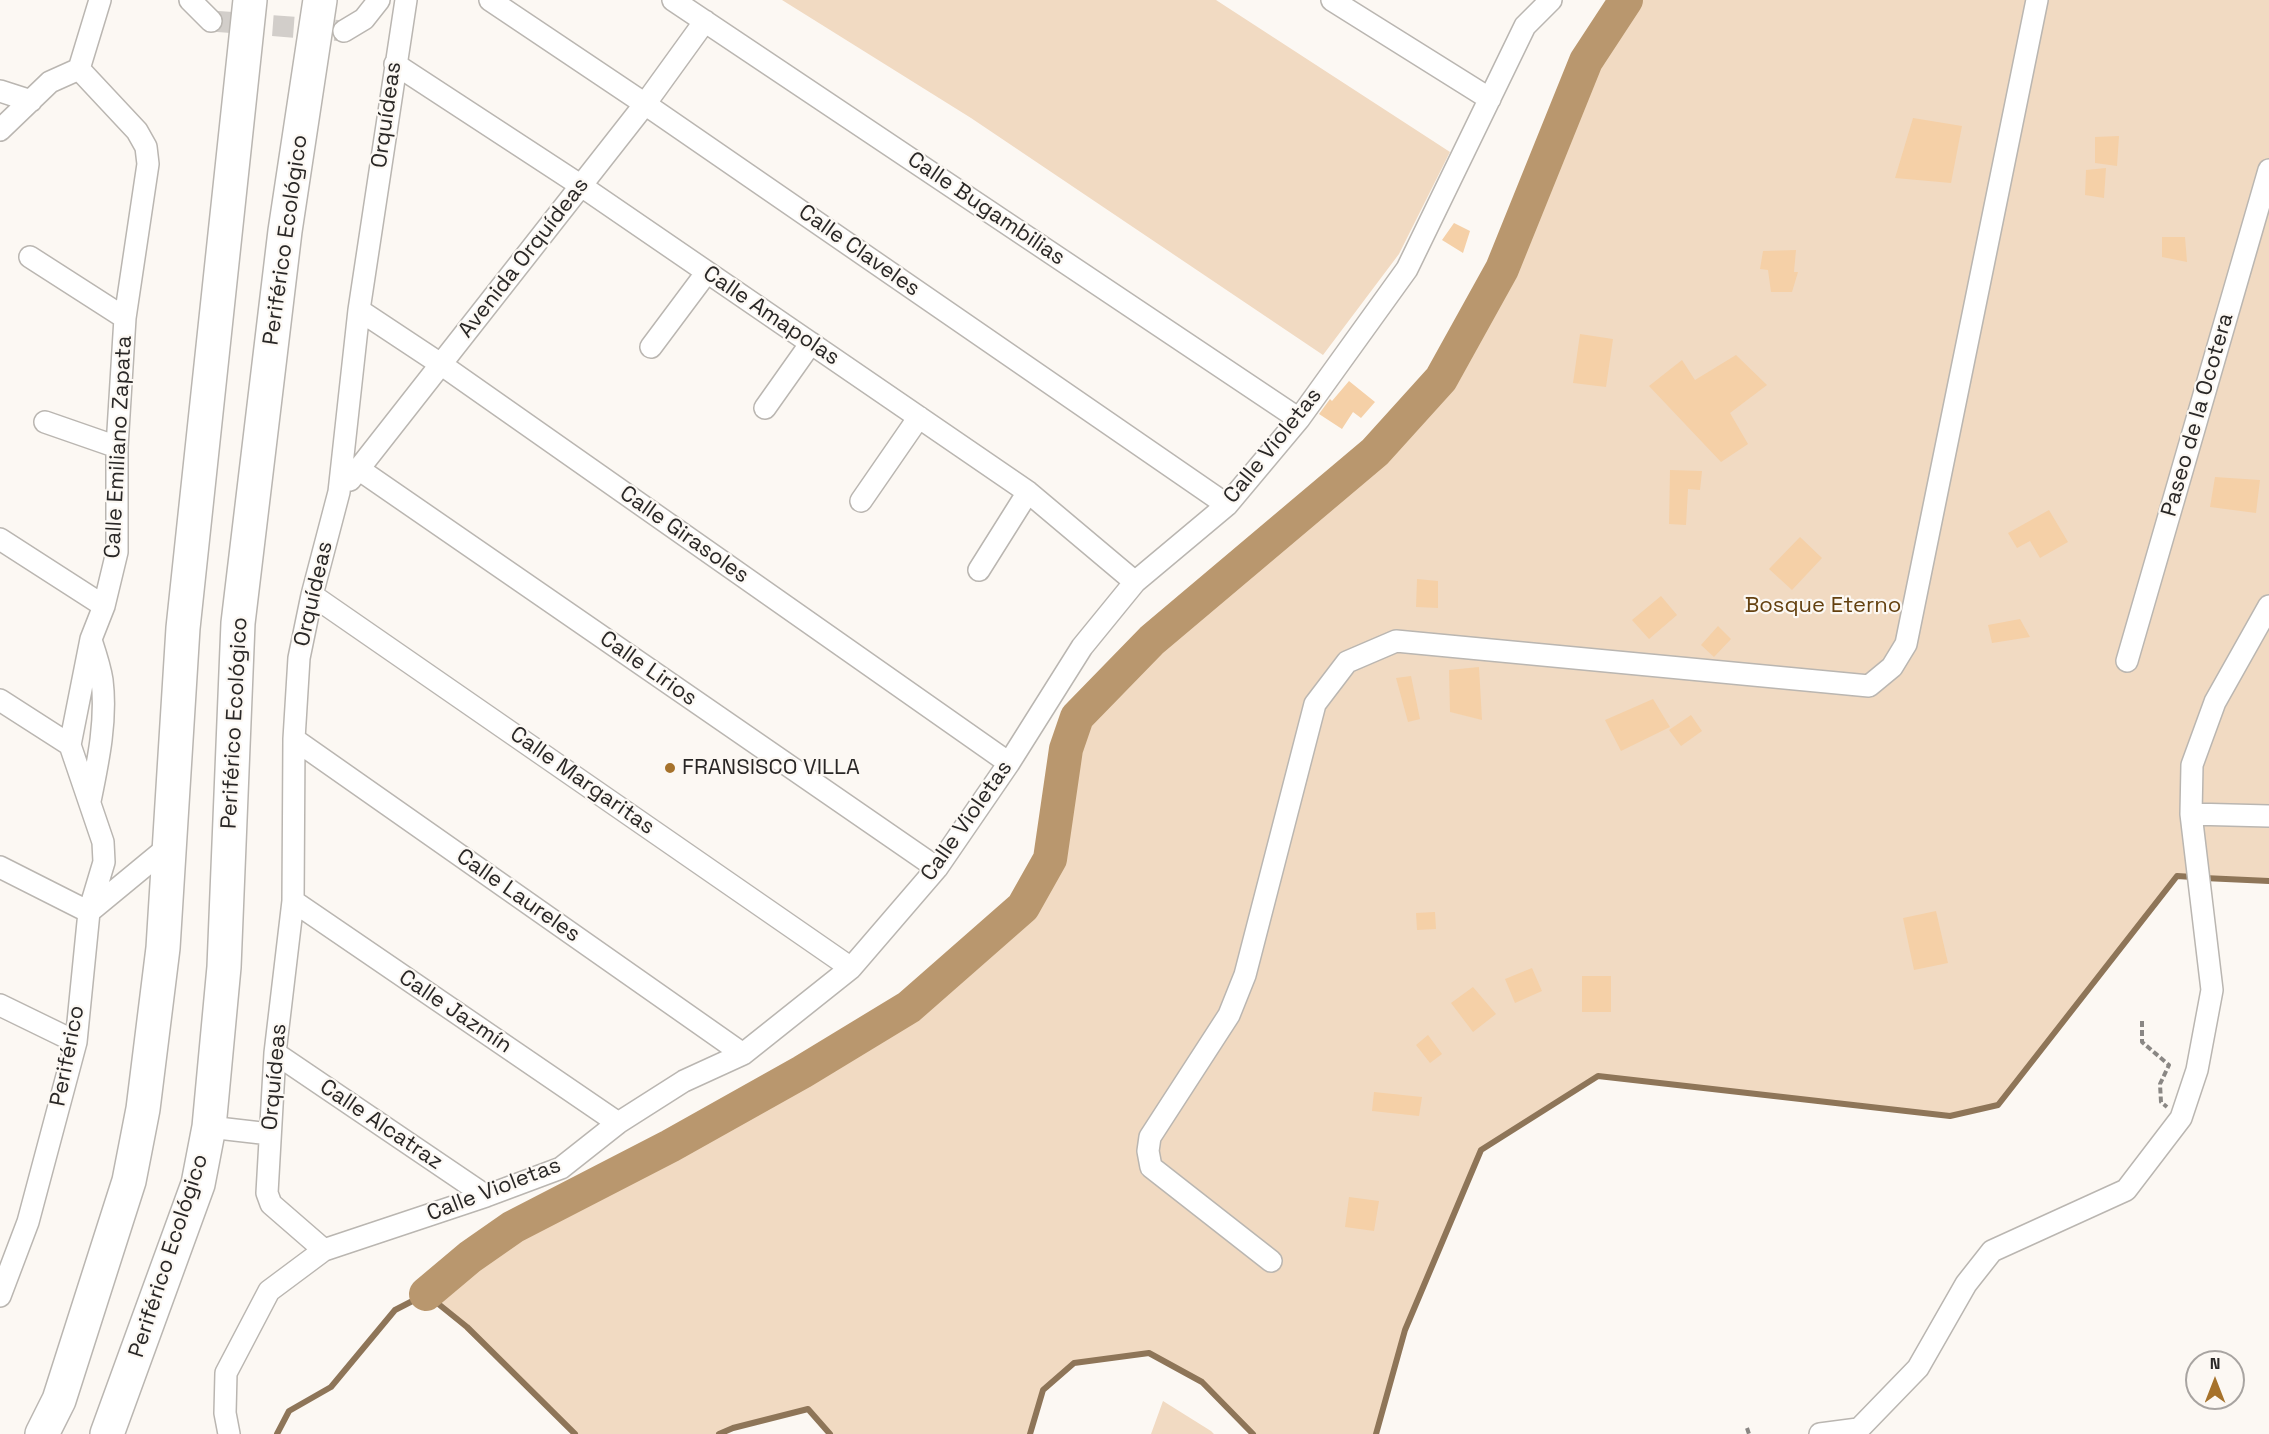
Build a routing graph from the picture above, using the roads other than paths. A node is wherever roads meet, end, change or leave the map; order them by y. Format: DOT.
graph roads {
  1 [pos="100,0"];
  2 [pos="190,0"];
  3 [pos="250,0"];
  4 [pos="320,0"];
  5 [pos="379,0"];
  6 [pos="406,0"];
  7 [pos="490,0"];
  8 [pos="673,0"];
  9 [pos="1332,0"];
  10 [pos="1551,0"];
  11 [pos="2037,0"];
  12 [pos="211,21"];
  13 [pos="705,21"];
  14 [pos="344,31"];
  15 [pos="395,64"];
  16 [pos="79,69"];
  17 [pos="0,91"];
  18 [pos="1490,99"];
  19 [pos="31,101"];
  20 [pos="645,104"];
  21 [pos="0,130"];
  22 [pos="2269,170"];
  23 [pos="580,185"];
  24 [pos="30,257"];
  25 [pos="707,272"];
  26 [pos="359,310"];
  27 [pos="125,318"];
  28 [pos="811,343"];
  29 [pos="651,347"];
  30 [pos="442,365"];
  31 [pos="765,408"];
  32 [pos="919,417"];
  33 [pos="1299,419"];
  34 [pos="45,422"];
  35 [pos="117,447"];
  36 [pos="360,470"];
  37 [pos="339,492"];
  38 [pos="1028,492"];
  39 [pos="861,501"];
  40 [pos="1227,505"];
  41 [pos="0,539"];
  42 [pos="979,570"];
  43 [pos="1136,582"];
  44 [pos="312,595"];
  45 [pos="104,606"];
  46 [pos="2268,610"];
  47 [pos="91,639"];
  48 [pos="2127,661"];
  49 [pos="0,700"];
  50 [pos="294,739"];
  51 [pos="70,745"];
  52 [pos="1009,763"];
  53 [pos="90,802"];
  54 [pos="2191,814"];
  55 [pos="2269,816"];
  56 [pos="169,846"];
  57 [pos="0,867"];
  58 [pos="937,868"];
  59 [pos="293,901"];
  60 [pos="89,912"];
  61 [pos="851,968"];
  62 [pos="0,1005"];
  63 [pos="76,1042"];
  64 [pos="275,1053"];
  65 [pos="743,1054"];
  66 [pos="618,1123"];
  67 [pos="209,1127"];
  68 [pos="270,1134"];
  69 [pos="486,1196"];
  70 [pos="324,1250"];
  71 [pos="1271,1261"];
  72 [pos="0,1296"];
  73 [pos="110,1429"];
  74 [pos="1856,1431"];
  75 [pos="42,1434"];
  76 [pos="229,1434"];
  77 [pos="1820,1434"];
  1 -- 16 [label="street"];
  2 -- 12 [label="street"];
  3 -- 56 [label="highway"];
  4 -- 67 [label="highway, Periférico Ecológico"];
  5 -- 14 [label="street"];
  6 -- 15 [label="street, Orquídeas"];
  7 -- 20 [label="street, Calle Claveles"];
  8 -- 13 [label="street, Calle Bugambilias"];
  9 -- 18 [label="street"];
  10 -- 18 [label="street, Calle Violetas"];
  11 -- 71 [label="street"];
  13 -- 20 [label="street, Avenida Orquídeas"];
  13 -- 33 [label="street, Calle Bugambilias"];
  15 -- 23 [label="street, Calle Amapolas"];
  15 -- 26 [label="street, Orquídeas"];
  16 -- 19 [label="street"];
  16 -- 27 [label="street, Calle Emiliano Zapata"];
  17 -- 19 [label="street"];
  18 -- 33 [label="street, Calle Violetas"];
  19 -- 21 [label="street"];
  20 -- 23 [label="street, Avenida Orquídeas"];
  20 -- 40 [label="street, Calle Claveles"];
  22 -- 48 [label="street, Paseo de la Ocotera"];
  23 -- 25 [label="street, Calle Amapolas"];
  23 -- 30 [label="street, Avenida Orquídeas"];
  24 -- 27 [label="street"];
  25 -- 28 [label="street, Calle Amapolas"];
  25 -- 29 [label="street"];
  26 -- 30 [label="street, Calle Girasoles"];
  26 -- 37 [label="street, Orquídeas"];
  27 -- 35 [label="street, Calle Emiliano Zapata"];
  28 -- 31 [label="street"];
  28 -- 32 [label="street, Calle Amapolas"];
  30 -- 36 [label="street, Avenida Orquídeas"];
  30 -- 52 [label="street, Calle Girasoles"];
  32 -- 38 [label="street, Calle Amapolas"];
  32 -- 39 [label="street"];
  33 -- 40 [label="street, Calle Violetas"];
  34 -- 35 [label="street"];
  35 -- 45 [label="street, Calle Emiliano Zapata"];
  36 -- 37 [label="street, Avenida Orquídeas"];
  36 -- 58 [label="street, Calle Lirios"];
  37 -- 44 [label="street, Orquídeas"];
  38 -- 42 [label="street"];
  38 -- 43 [label="street, Calle Amapolas"];
  40 -- 43 [label="street, Calle Violetas"];
  41 -- 45 [label="street"];
  43 -- 52 [label="street, Calle Violetas"];
  44 -- 50 [label="street, Orquídeas"];
  44 -- 61 [label="street, Calle Margaritas"];
  45 -- 47 [label="street, Calle Emiliano Zapata"];
  46 -- 54 [label="street"];
  47 -- 51 [label="street, Calle Emiliano Zapata"];
  47 -- 53 [label="street"];
  49 -- 51 [label="street"];
  50 -- 59 [label="street, Orquídeas"];
  50 -- 65 [label="street, Calle Laureles"];
  51 -- 53 [label="street"];
  52 -- 58 [label="street, Calle Violetas"];
  53 -- 60 [label="street"];
  54 -- 55 [label="street"];
  54 -- 74 [label="street"];
  56 -- 60 [label="street"];
  56 -- 75 [label="highway"];
  57 -- 60 [label="street"];
  58 -- 61 [label="street, Calle Violetas"];
  59 -- 64 [label="street, Orquídeas"];
  59 -- 66 [label="street, Calle Jazmín"];
  60 -- 63 [label="street, Periférico"];
  61 -- 65 [label="street, Calle Violetas"];
  62 -- 63 [label="street"];
  63 -- 72 [label="street, Periférico"];
  64 -- 68 [label="street, Orquídeas"];
  64 -- 69 [label="street, Calle Alcatraz"];
  65 -- 66 [label="street, Calle Violetas"];
  66 -- 69 [label="street, Calle Violetas"];
  67 -- 68 [label="street"];
  67 -- 73 [label="highway, Periférico Ecológico"];
  68 -- 70 [label="street, Orquídeas"];
  69 -- 70 [label="street, Calle Violetas"];
  70 -- 76 [label="street, Calle Violetas"];
  74 -- 77 [label="street"];
}
